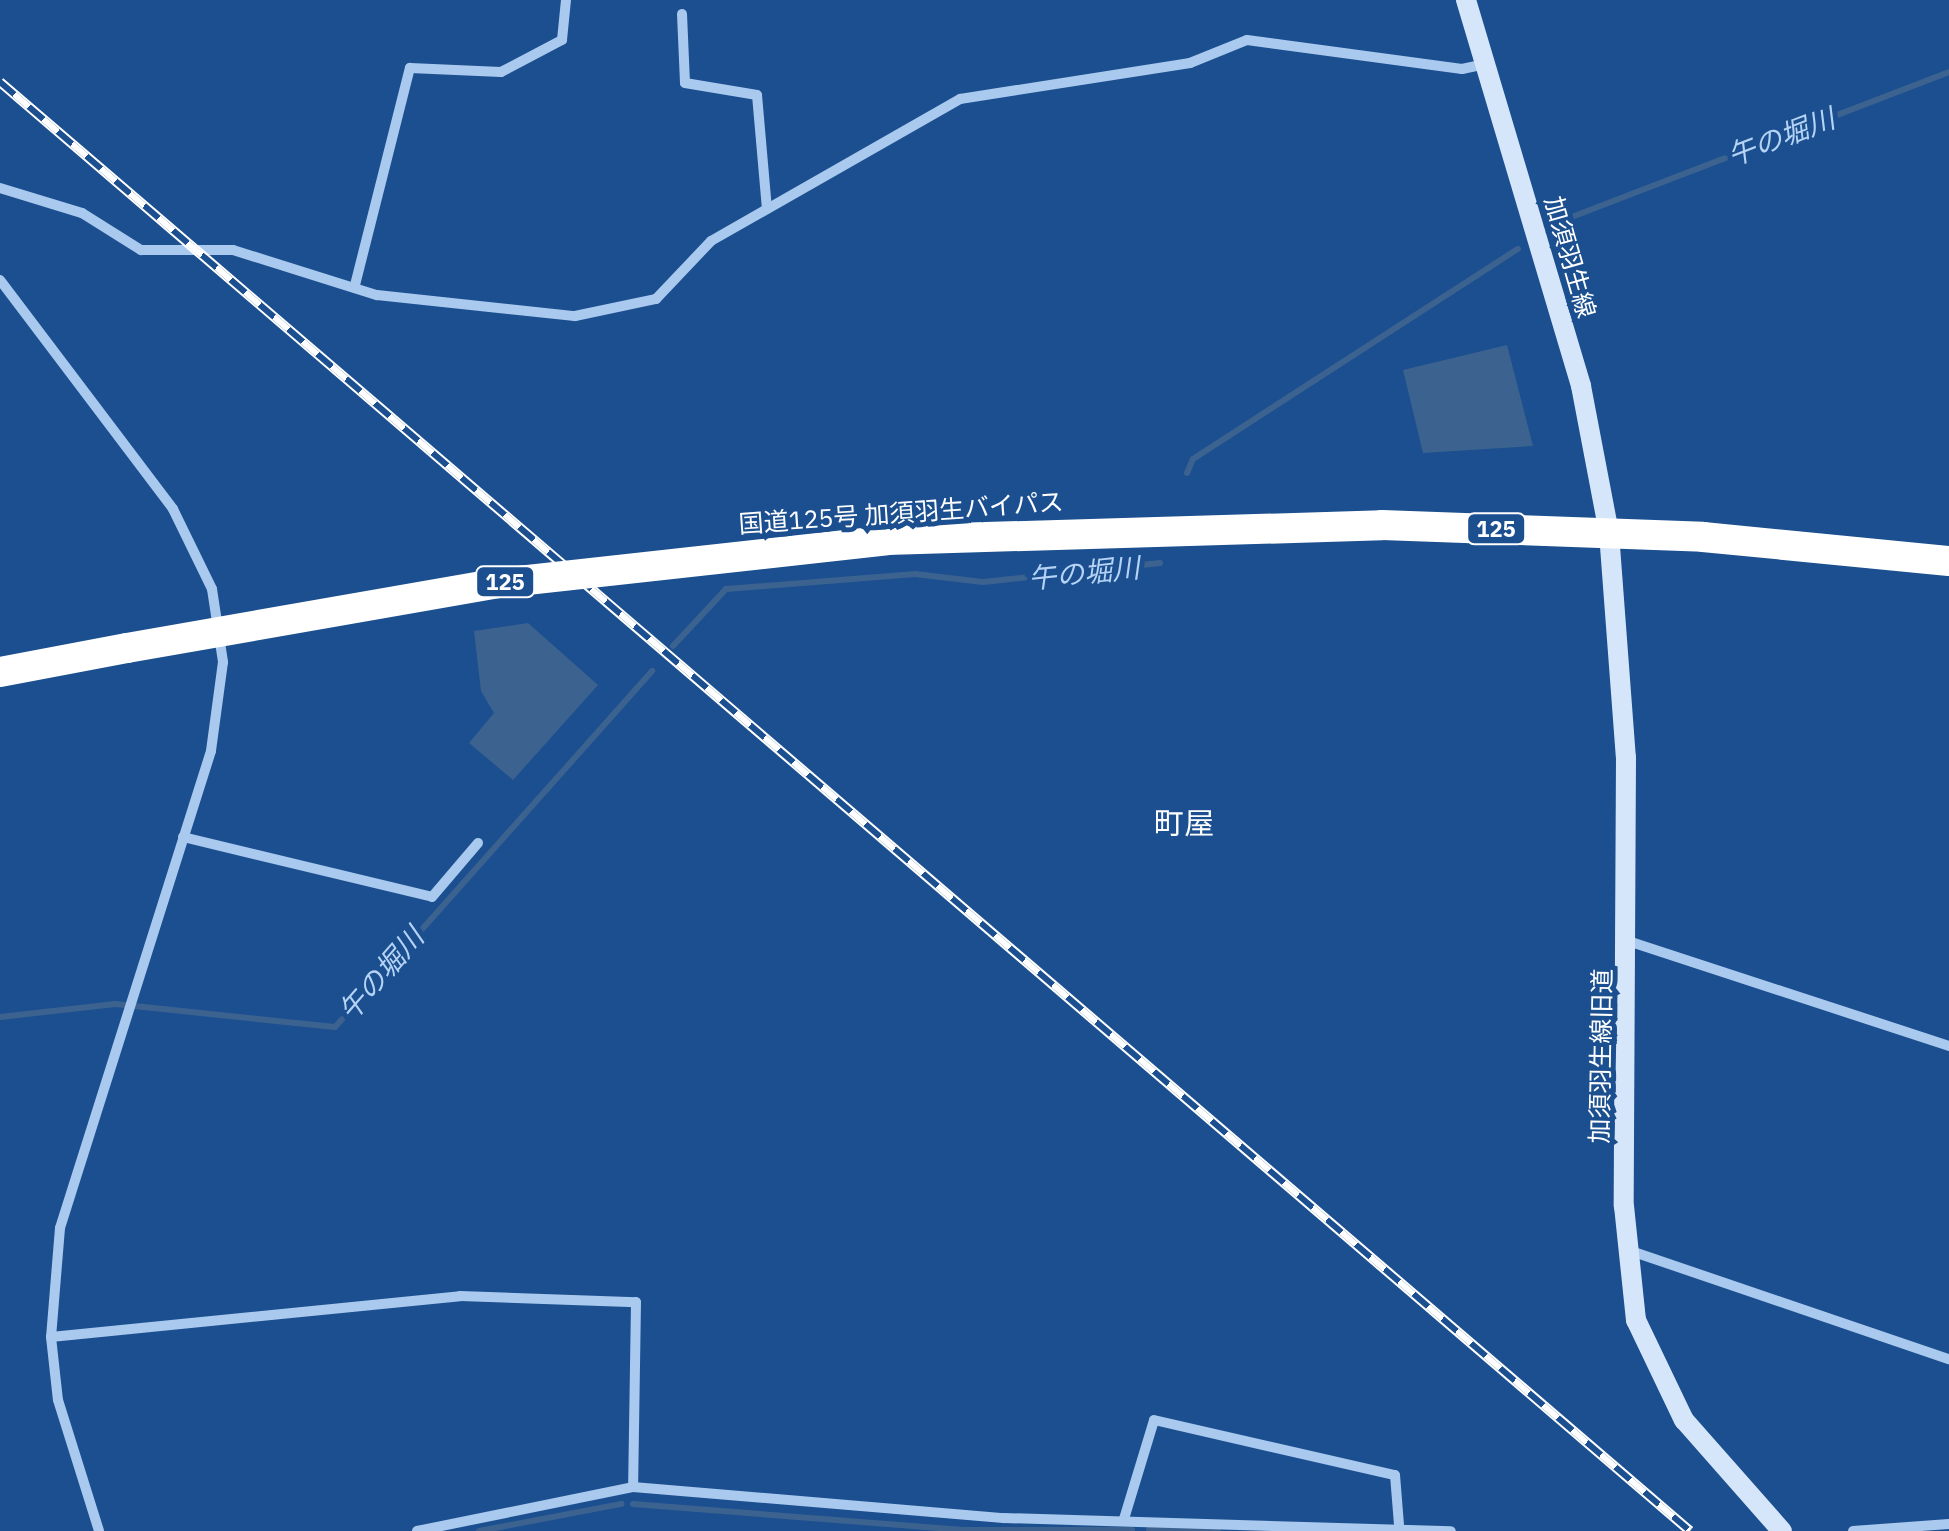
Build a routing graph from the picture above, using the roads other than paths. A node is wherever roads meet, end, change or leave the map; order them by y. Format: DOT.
graph roads {
  1 [pos="566,0"];
  2 [pos="1466,0"];
  3 [pos="682,14"];
  4 [pos="1486,63"];
  5 [pos="0,188"];
  6 [pos="767,209"];
  7 [pos="0,280"];
  8 [pos="354,286"];
  9 [pos="1609,533"];
  10 [pos="1949,543"];
  11 [pos="1815,545"];
  12 [pos="1949,561"];
  13 [pos="0,672"];
  14 [pos="182,837"];
  15 [pos="478,843"];
  16 [pos="1628,941"];
  17 [pos="1949,1046"];
  18 [pos="1626,1248"];
  19 [pos="50,1337"];
  20 [pos="1949,1359"];
  21 [pos="634,1487"];
  22 [pos="1124,1519"];
  23 [pos="1949,1524"];
  24 [pos="1400,1526"];
  25 [pos="100,1531"];
  26 [pos="418,1531"];
  27 [pos="1451,1531"];
  28 [pos="1782,1531"];
  29 [pos="1853,1531"];
  1 -- 8 [label="street"];
  2 -- 4 [label="street, 加須羽生線"];
  3 -- 6 [label="street"];
  4 -- 6 [label="street"];
  4 -- 9 [label="street, 加須羽生線"];
  5 -- 8 [label="street"];
  6 -- 8 [label="street"];
  7 -- 14 [label="street"];
  9 -- 11 [label="highway, 国道125号 加須羽生バイパス / 125"];
  9 -- 13 [label="highway, 国道125号 加須羽生バイパス / 125, bridge"];
  9 -- 16 [label="street, 加須羽生線旧道"];
  10 -- 11 [label="highway, 国道125号 加須羽生バイパス"];
  11 -- 12 [label="highway, 国道125号 加須羽生バイパス / 125"];
  14 -- 15 [label="street"];
  14 -- 19 [label="street"];
  16 -- 17 [label="street"];
  16 -- 18 [label="street, 加須羽生線旧道"];
  18 -- 20 [label="street"];
  18 -- 28 [label="street, 加須羽生線旧道"];
  19 -- 21 [label="street"];
  19 -- 25 [label="street"];
  21 -- 22 [label="street"];
  21 -- 26 [label="street"];
  22 -- 24 [label="street"];
  22 -- 24 [label="street"];
  23 -- 29 [label="street"];
  24 -- 27 [label="street"];
}
